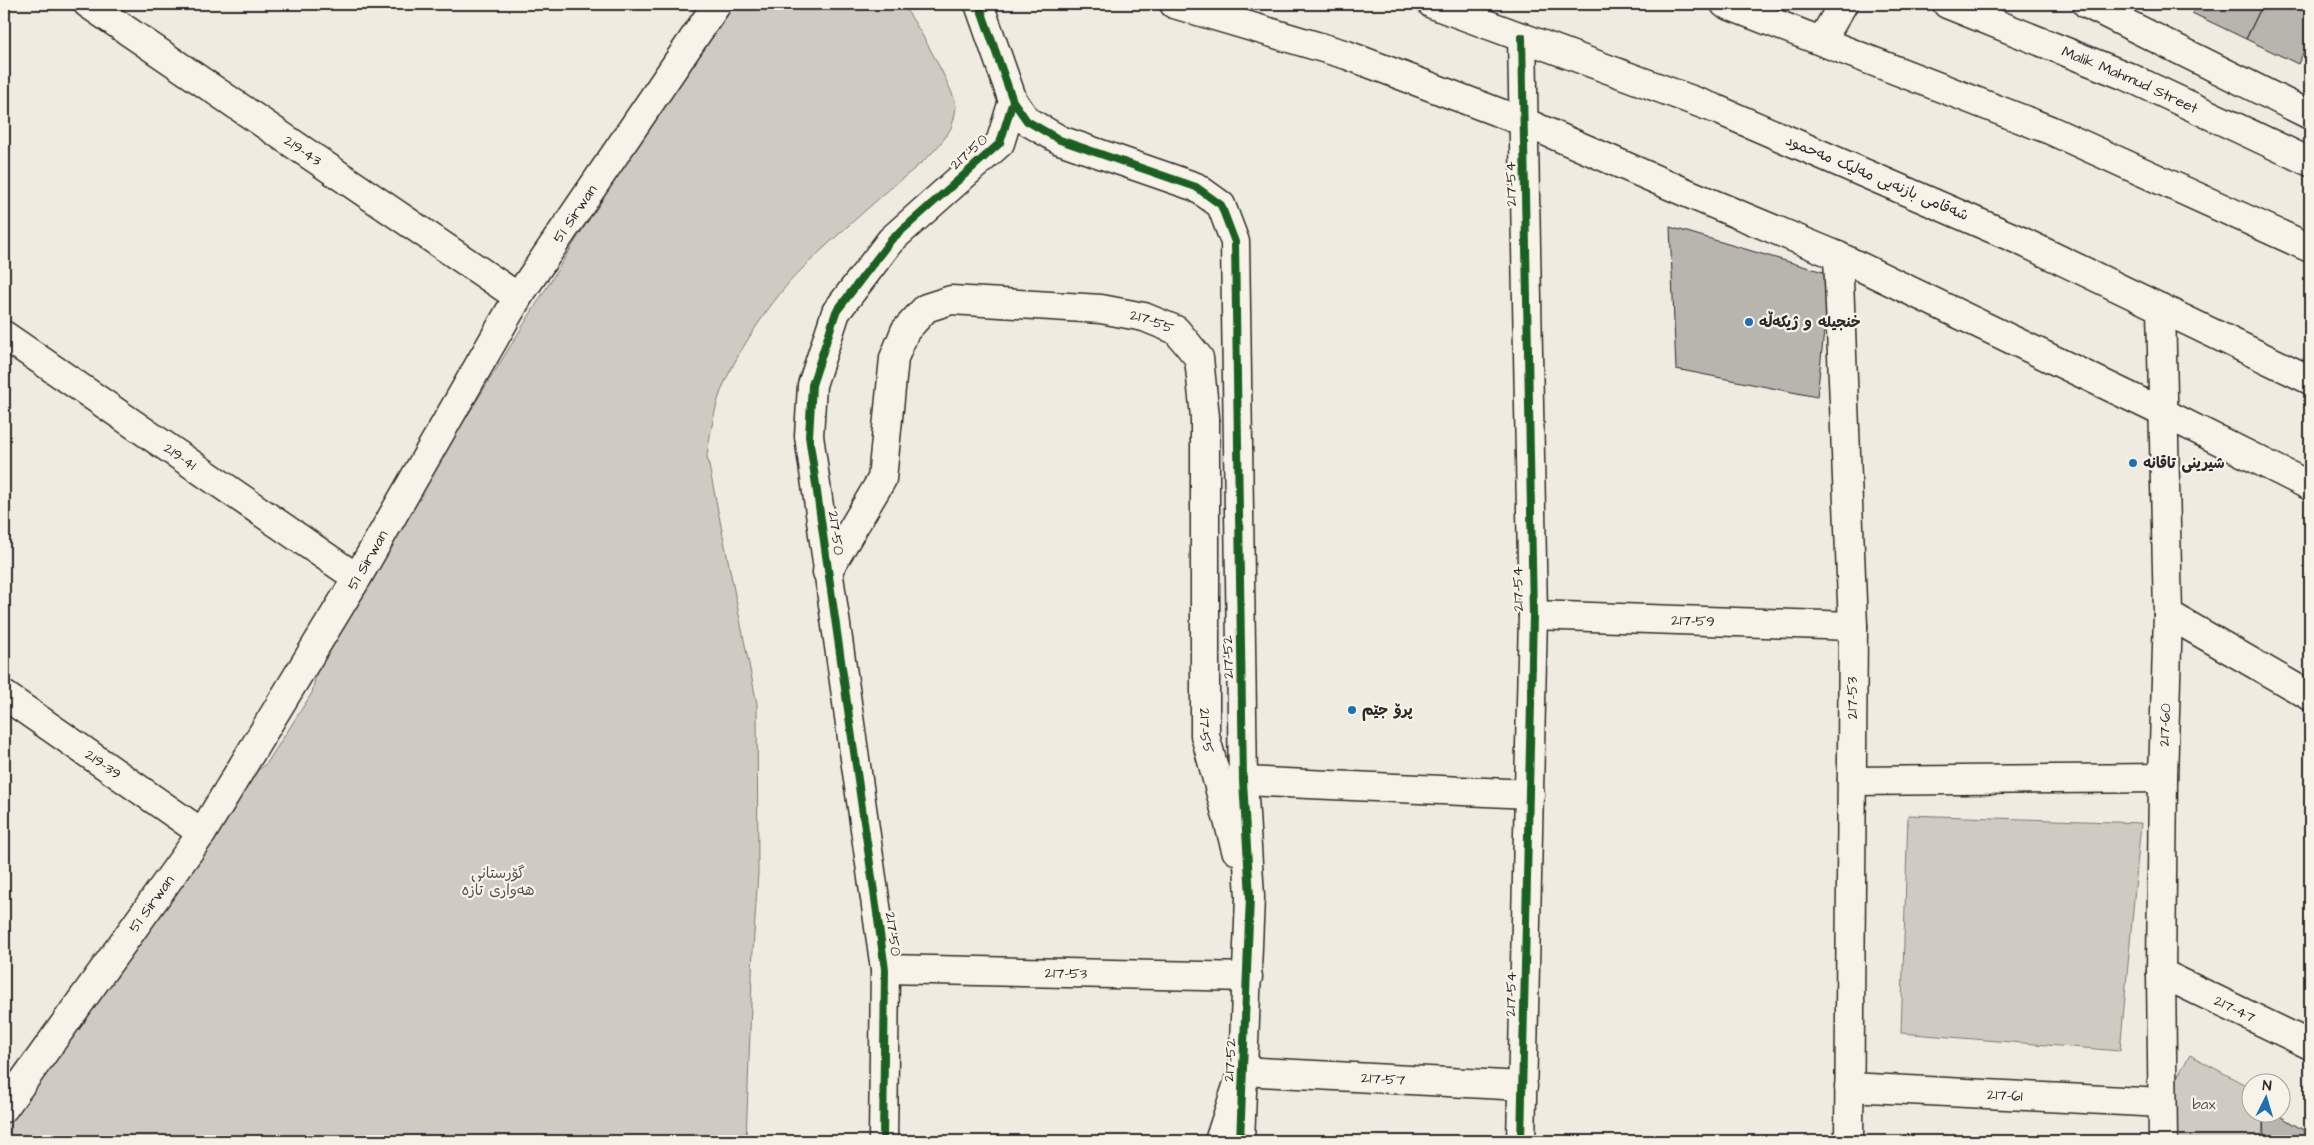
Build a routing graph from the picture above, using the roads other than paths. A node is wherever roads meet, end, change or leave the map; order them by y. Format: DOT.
graph roads {
  1 [pos="88,4"];
  2 [pos="717,4"];
  3 [pos="979,4"];
  4 [pos="1174,4"];
  5 [pos="1432,4"];
  6 [pos="1724,4"];
  7 [pos="1843,4"];
  8 [pos="1947,4"];
  9 [pos="2087,4"];
  10 [pos="1522,37"];
  11 [pos="1822,40"];
  12 [pos="1013,101"];
  13 [pos="2310,115"];
  14 [pos="1524,122"];
  15 [pos="2310,162"];
  16 [pos="2310,248"];
  17 [pos="1838,256"];
  18 [pos="518,297"];
  19 [pos="2161,308"];
  20 [pos="4,335"];
  21 [pos="2310,380"];
  22 [pos="2164,413"];
  23 [pos="2310,486"];
  24 [pos="827,572"];
  25 [pos="356,578"];
  26 [pos="2168,614"];
  27 [pos="1533,615"];
  28 [pos="1853,626"];
  29 [pos="4,695"];
  30 [pos="2310,696"];
  31 [pos="2163,778"];
  32 [pos="1243,780"];
  33 [pos="1852,781"];
  34 [pos="1530,794"];
  35 [pos="202,834"];
  36 [pos="1250,897"];
  37 [pos="885,969"];
  38 [pos="2161,973"];
  39 [pos="1248,977"];
  40 [pos="2310,1044"];
  41 [pos="1242,1071"];
  42 [pos="1523,1086"];
  43 [pos="1849,1087"];
  44 [pos="2162,1103"];
  45 [pos="4,1108"];
  46 [pos="882,1141"];
  47 [pos="1219,1141"];
  48 [pos="1240,1141"];
  49 [pos="1521,1141"];
  50 [pos="1849,1141"];
  51 [pos="2163,1141"];
  1 -- 18 [label="main road, 219-43"];
  2 -- 18 [label="main road, 51 Sirwan"];
  3 -- 12 [label="main road"];
  4 -- 14 [label="main road"];
  5 -- 10 [label="main road, شەقامی بازنەیی مەلیک مەحمود"];
  6 -- 11 [label="main road"];
  7 -- 11 [label="main road"];
  8 -- 15 [label="main road, Malik Mahmud Street"];
  9 -- 13 [label="main road"];
  10 -- 14 [label="main road, 217-54"];
  10 -- 19 [label="main road, شەقامی بازنەیی مەلیک مەحمود"];
  11 -- 16 [label="main road"];
  12 -- 24 [label="main road, 217-50"];
  12 -- 32 [label="main road, 217-52"];
  14 -- 17 [label="main road"];
  14 -- 27 [label="main road, 217-54"];
  17 -- 22 [label="main road"];
  17 -- 28 [label="main road, 217-53"];
  18 -- 25 [label="main road, 51 Sirwan"];
  19 -- 21 [label="main road, شەقامی بازنەیی مەلیک مەحمود"];
  19 -- 22 [label="main road, 217-60"];
  20 -- 25 [label="main road, 219-41"];
  22 -- 23 [label="main road"];
  22 -- 26 [label="main road, 217-60"];
  24 -- 36 [label="main road, 217-55"];
  24 -- 37 [label="main road, 217-50"];
  25 -- 35 [label="main road, 51 Sirwan"];
  26 -- 30 [label="main road"];
  26 -- 31 [label="main road, 217-60"];
  27 -- 28 [label="main road, 217-59"];
  27 -- 34 [label="main road, 217-54"];
  28 -- 33 [label="main road, 217-53"];
  29 -- 35 [label="main road, 219-39"];
  31 -- 33 [label="main road"];
  31 -- 38 [label="main road, 217-60"];
  32 -- 34 [label="main road"];
  32 -- 36 [label="main road, 217-52"];
  33 -- 43 [label="main road, 217-53"];
  34 -- 42 [label="main road, 217-54"];
  35 -- 45 [label="main road, 51 Sirwan"];
  36 -- 39 [label="main road, 217-52"];
  37 -- 39 [label="main road, 217-53"];
  37 -- 46 [label="main road, 217-50"];
  38 -- 40 [label="main road, 217-47"];
  38 -- 44 [label="main road, 217-60"];
  39 -- 41 [label="main road, 217-52"];
  41 -- 42 [label="main road, 217-57"];
  41 -- 47 [label="main road"];
  41 -- 48 [label="main road, 217-52"];
  42 -- 49 [label="main road, 217-54"];
  43 -- 44 [label="main road, 217-61"];
  43 -- 50 [label="main road, 217-53"];
  44 -- 51 [label="main road, 217-60"];
}
